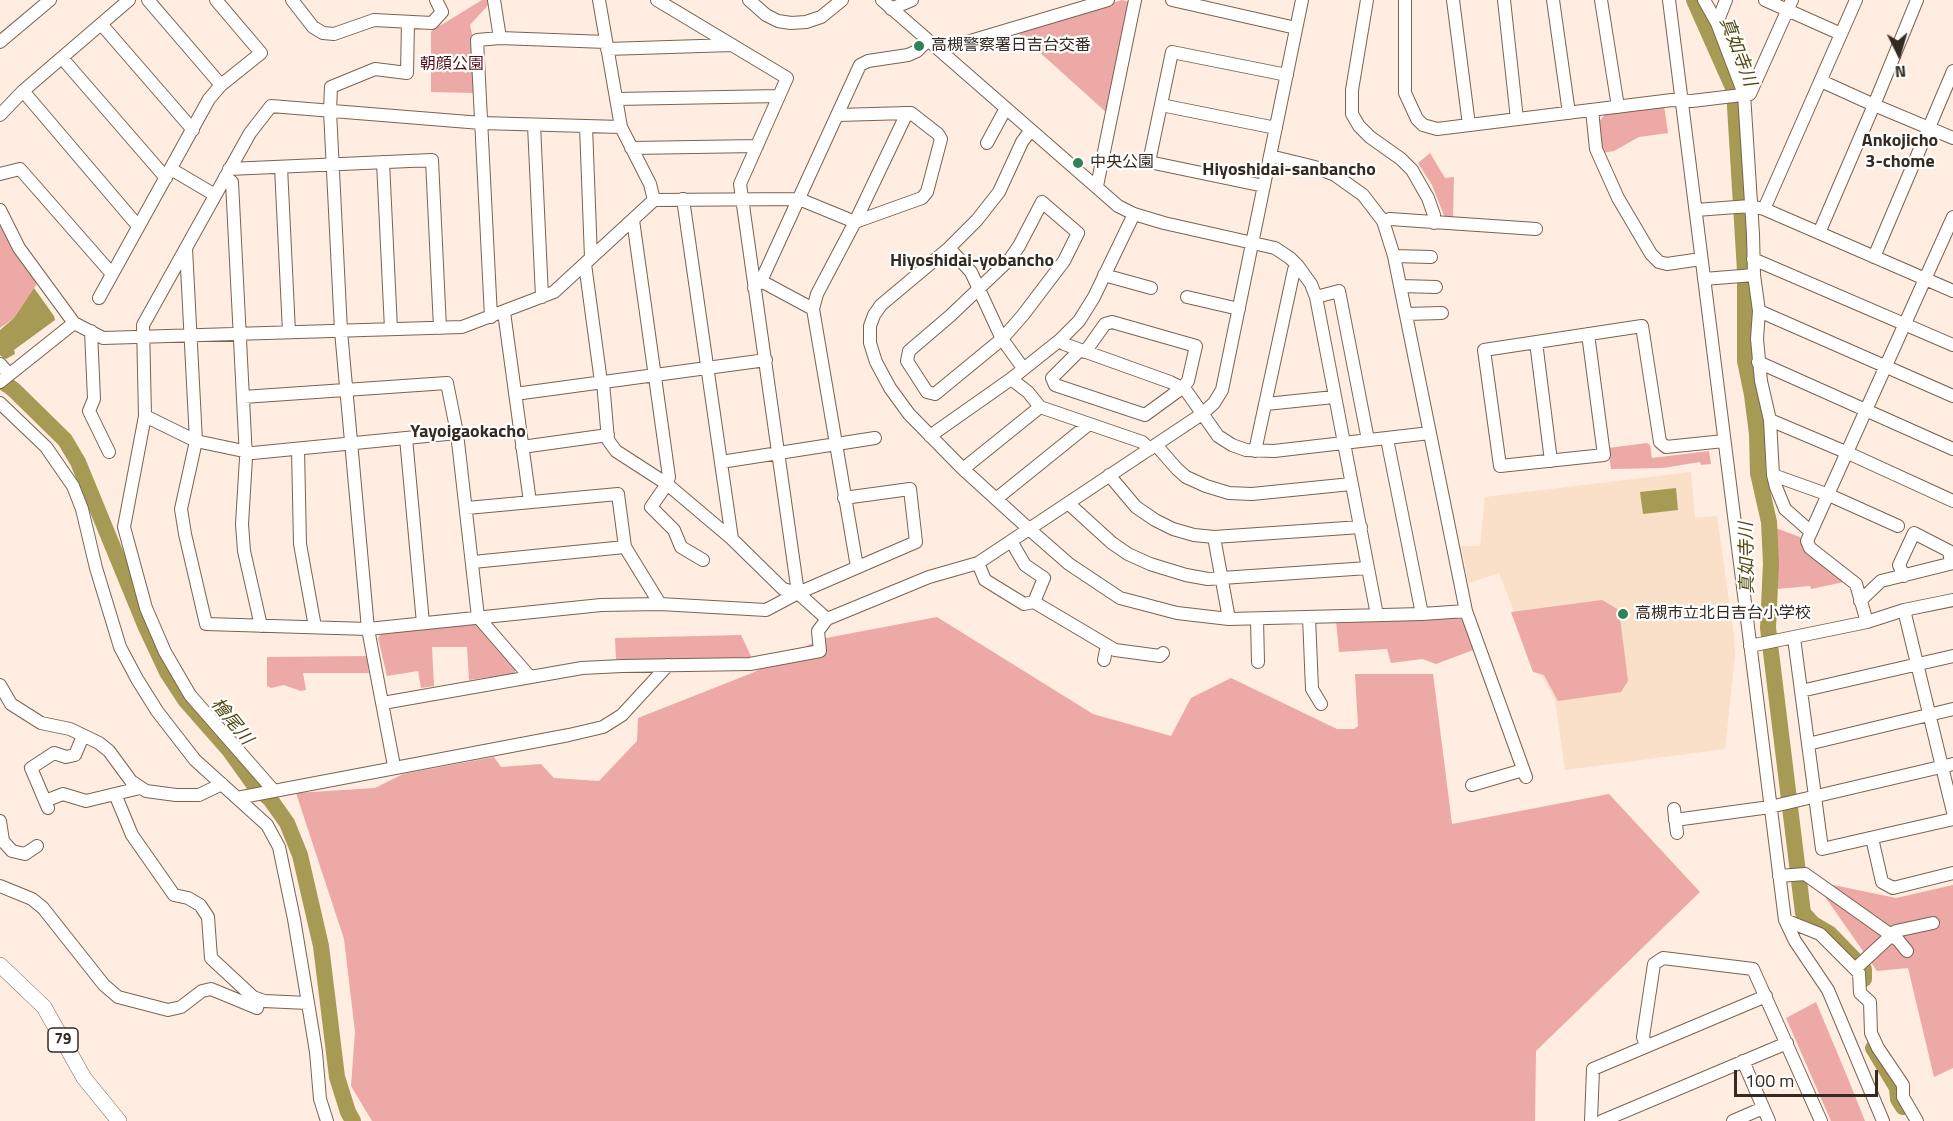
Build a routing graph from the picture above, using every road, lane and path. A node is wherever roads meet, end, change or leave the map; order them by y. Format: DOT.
graph roads {
  1 [pos="50,0"];
  2 [pos="129,0"];
  3 [pos="148,0"];
  4 [pos="216,0"];
  5 [pos="436,0"];
  6 [pos="494,0"];
  7 [pos="598,0"];
  8 [pos="657,0"];
  9 [pos="842,0"];
  10 [pos="882,0"];
  11 [pos="912,0"];
  12 [pos="1107,0"];
  13 [pos="1135,0"];
  14 [pos="1172,0"];
  15 [pos="1302,0"];
  16 [pos="1367,0"];
  17 [pos="1405,0"];
  18 [pos="1452,0"];
  19 [pos="1504,0"];
  20 [pos="1553,0"];
  21 [pos="1602,0"];
  22 [pos="1669,0"];
  23 [pos="1704,0"];
  24 [pos="1726,0"];
  25 [pos="1765,0"];
  26 [pos="1856,0"];
  27 [pos="1917,0"];
  28 [pos="295,1"];
  29 [pos="751,1"];
  30 [pos="1219,5"];
  31 [pos="1790,5"];
  32 [pos="1066,6"];
  33 [pos="891,9"];
  34 [pos="408,22"];
  35 [pos="1717,23"];
  36 [pos="102,25"];
  37 [pos="1296,28"];
  38 [pos="1841,34"];
  39 [pos="500,38"];
  40 [pos="928,40"];
  41 [pos="0,42"];
  42 [pos="734,45"];
  43 [pos="606,46"];
  44 [pos="940,50"];
  45 [pos="62,58"];
  46 [pos="1953,71"];
  47 [pos="1287,75"];
  48 [pos="1821,81"];
  49 [pos="221,85"];
  50 [pos="23,92"];
  51 [pos="1744,94"];
  52 [pos="779,96"];
  53 [pos="616,99"];
  54 [pos="1681,100"];
  55 [pos="1161,105"];
  56 [pos="1874,105"];
  57 [pos="1618,107"];
  58 [pos="1006,108"];
  59 [pos="1592,110"];
  60 [pos="330,111"];
  61 [pos="907,113"];
  62 [pos="1569,113"];
  63 [pos="0,115"];
  64 [pos="837,115"];
  65 [pos="1517,119"];
  66 [pos="481,123"];
  67 [pos="534,125"];
  68 [pos="1469,125"];
  69 [pos="586,126"];
  70 [pos="621,127"];
  71 [pos="1276,128"];
  72 [pos="1928,128"];
  73 [pos="193,130"];
  74 [pos="1031,130"];
  75 [pos="1953,138"];
  76 [pos="987,143"];
  77 [pos="757,146"];
  78 [pos="631,148"];
  79 [pos="1270,156"];
  80 [pos="383,162"];
  81 [pos="333,165"];
  82 [pos="281,167"];
  83 [pos="168,173"];
  84 [pos="227,173"];
  85 [pos="0,174"];
  86 [pos="1097,186"];
  87 [pos="1263,186"];
  88 [pos="215,195"];
  89 [pos="742,199"];
  90 [pos="799,199"];
  91 [pos="654,200"];
  92 [pos="683,200"];
  93 [pos="1750,206"];
  94 [pos="1764,209"];
  95 [pos="0,210"];
  96 [pos="1696,210"];
  97 [pos="1134,214"];
  98 [pos="1953,218"];
  99 [pos="633,220"];
  100 [pos="1383,221"];
  101 [pos="855,222"];
  102 [pos="1434,223"];
  103 [pos="138,226"];
  104 [pos="1536,229"];
  105 [pos="1819,233"];
  106 [pos="1251,243"];
  107 [pos="186,248"];
  108 [pos="949,249"];
  109 [pos="1394,256"];
  110 [pos="1431,256"];
  111 [pos="1874,257"];
  112 [pos="1701,258"];
  113 [pos="1754,259"];
  114 [pos="588,261"];
  115 [pos="1298,266"];
  116 [pos="112,274"];
  117 [pos="1104,275"];
  118 [pos="1754,275"];
  119 [pos="1704,279"];
  120 [pos="1925,279"];
  121 [pos="757,284"];
  122 [pos="1401,286"];
  123 [pos="1436,286"];
  124 [pos="1151,288"];
  125 [pos="979,289"];
  126 [pos="1953,291"];
  127 [pos="542,297"];
  128 [pos="1187,297"];
  129 [pos="1316,297"];
  130 [pos="99,298"];
  131 [pos="813,309"];
  132 [pos="1239,309"];
  133 [pos="1759,311"];
  134 [pos="504,312"];
  135 [pos="1442,313"];
  136 [pos="1406,314"];
  137 [pos="491,317"];
  138 [pos="74,323"];
  139 [pos="1905,324"];
  140 [pos="440,328"];
  141 [pos="391,329"];
  142 [pos="342,331"];
  143 [pos="91,332"];
  144 [pos="290,332"];
  145 [pos="240,334"];
  146 [pos="1588,334"];
  147 [pos="192,335"];
  148 [pos="142,336"];
  149 [pos="1002,339"];
  150 [pos="1060,340"];
  151 [pos="1536,342"];
  152 [pos="1953,345"];
  153 [pos="1082,351"];
  154 [pos="766,360"];
  155 [pos="1758,362"];
  156 [pos="0,364"];
  157 [pos="1886,367"];
  158 [pos="707,368"];
  159 [pos="1023,368"];
  160 [pos="655,375"];
  161 [pos="6,377"];
  162 [pos="1011,379"];
  163 [pos="602,382"];
  164 [pos="1182,388"];
  165 [pos="347,390"];
  166 [pos="515,394"];
  167 [pos="1953,396"];
  168 [pos="243,397"];
  169 [pos="1334,397"];
  170 [pos="0,403"];
  171 [pos="1266,405"];
  172 [pos="1040,407"];
  173 [pos="1867,410"];
  174 [pos="1202,414"];
  175 [pos="145,416"];
  176 [pos="1770,420"];
  177 [pos="1089,423"];
  178 [pos="457,433"];
  179 [pos="1430,434"];
  180 [pos="608,435"];
  181 [pos="930,436"];
  182 [pos="406,438"];
  183 [pos="875,438"];
  184 [pos="1387,438"];
  185 [pos="1368,440"];
  186 [pos="196,441"];
  187 [pos="1724,441"];
  188 [pos="351,443"];
  189 [pos="1344,443"];
  190 [pos="835,444"];
  191 [pos="522,447"];
  192 [pos="1153,447"];
  193 [pos="298,449"];
  194 [pos="1953,449"];
  195 [pos="109,452"];
  196 [pos="245,452"];
  197 [pos="1255,452"];
  198 [pos="778,453"];
  199 [pos="1848,453"];
  200 [pos="1551,461"];
  201 [pos="721,462"];
  202 [pos="963,469"];
  203 [pos="1109,475"];
  204 [pos="1773,475"];
  205 [pos="667,484"];
  206 [pos="1351,484"];
  207 [pos="1828,495"];
  208 [pos="844,498"];
  209 [pos="996,499"];
  210 [pos="1953,501"];
  211 [pos="530,502"];
  212 [pos="1068,502"];
  213 [pos="467,508"];
  214 [pos="1898,526"];
  215 [pos="1360,527"];
  216 [pos="1029,529"];
  217 [pos="1811,532"];
  218 [pos="1214,537"];
  219 [pos="732,539"];
  220 [pos="1011,541"];
  221 [pos="625,547"];
  222 [pos="696,560"];
  223 [pos="472,562"];
  224 [pos="978,562"];
  225 [pos="1952,563"];
  226 [pos="857,567"];
  227 [pos="1368,568"];
  228 [pos="1904,576"];
  229 [pos="1222,578"];
  230 [pos="798,593"];
  231 [pos="1953,600"];
  232 [pos="1860,601"];
  233 [pos="1034,602"];
  234 [pos="660,604"];
  235 [pos="1904,610"];
  236 [pos="1466,611"];
  237 [pos="1422,614"];
  238 [pos="1377,615"];
  239 [pos="478,617"];
  240 [pos="1309,617"];
  241 [pos="827,619"];
  242 [pos="1257,619"];
  243 [pos="1229,620"];
  244 [pos="1868,622"];
  245 [pos="423,623"];
  246 [pos="261,626"];
  247 [pos="315,627"];
  248 [pos="368,629"];
  249 [pos="1794,638"];
  250 [pos="1107,645"];
  251 [pos="1750,646"];
  252 [pos="1163,653"];
  253 [pos="1953,656"];
  254 [pos="1104,660"];
  255 [pos="1258,662"];
  256 [pos="1917,664"];
  257 [pos="668,665"];
  258 [pos="530,677"];
  259 [pos="0,685"];
  260 [pos="1801,691"];
  261 [pos="382,703"];
  262 [pos="1321,704"];
  263 [pos="1953,709"];
  264 [pos="1929,715"];
  265 [pos="83,736"];
  266 [pos="1808,744"];
  267 [pos="1947,765"];
  268 [pos="394,766"];
  269 [pos="222,784"];
  270 [pos="1472,785"];
  271 [pos="140,788"];
  272 [pos="274,791"];
  273 [pos="116,794"];
  274 [pos="1815,796"];
  275 [pos="237,798"];
  276 [pos="1770,807"];
  277 [pos="1953,812"];
  278 [pos="1953,819"];
  279 [pos="0,821"];
  280 [pos="1675,821"];
  281 [pos="1872,838"];
  282 [pos="37,846"];
  283 [pos="1953,873"];
  284 [pos="1779,876"];
  285 [pos="0,886"];
  286 [pos="1785,920"];
  287 [pos="1933,923"];
  288 [pos="1891,935"];
  289 [pos="1907,951"];
  290 [pos="0,964"];
  291 [pos="1855,969"];
  292 [pos="1766,996"];
  293 [pos="259,999"];
  294 [pos="308,1003"];
  295 [pos="1787,1043"];
  296 [pos="1646,1046"];
  297 [pos="1743,1061"];
  298 [pos="1763,1108"];
  299 [pos="119,1121"];
  300 [pos="327,1121"];
  301 [pos="1591,1121"];
  302 [pos="1602,1121"];
  303 [pos="1733,1121"];
  304 [pos="1769,1121"];
  305 [pos="1821,1121"];
  306 [pos="1884,1121"];
  307 [pos="1917,1121"];
  1 -- 41 [label="street"];
  2 -- 36 [label="street"];
  3 -- 49 [label="street"];
  4 -- 49 [label="street"];
  5 -- 34 [label="street"];
  6 -- 39 [label="street"];
  7 -- 43 [label="street"];
  8 -- 42 [label="street"];
  9 -- 29 [label="street"];
  10 -- 33 [label="street"];
  11 -- 33 [label="street"];
  12 -- 32 [label="street"];
  13 -- 86 [label="street"];
  14 -- 30 [label="street"];
  15 -- 37 [label="street"];
  16 -- 102 [label="street"];
  17 -- 68 [label="street"];
  18 -- 68 [label="street"];
  19 -- 65 [label="street"];
  20 -- 62 [label="street"];
  21 -- 57 [label="street"];
  22 -- 54 [label="street"];
  23 -- 35 [label="street"];
  24 -- 35 [label="street"];
  25 -- 31 [label="street"];
  26 -- 38 [label="street"];
  27 -- 56 [label="street"];
  28 -- 34 [label="street"];
  30 -- 37 [label="street"];
  31 -- 38 [label="street"];
  31 -- 51 [label="street"];
  32 -- 44 [label="street"];
  33 -- 40 [label="street"];
  34 -- 60 [label="street"];
  35 -- 51 [label="street"];
  36 -- 45 [label="street"];
  36 -- 73 [label="street"];
  37 -- 47 [label="street"];
  38 -- 48 [label="street"];
  39 -- 43 [label="street"];
  39 -- 66 [label="street"];
  40 -- 44 [label="street"];
  40 -- 64 [label="street"];
  42 -- 43 [label="street"];
  42 -- 52 [label="street"];
  43 -- 53 [label="street"];
  44 -- 58 [label="street"];
  45 -- 50 [label="street"];
  45 -- 83 [label="street"];
  46 -- 72 [label="street"];
  47 -- 55 [label="street"];
  47 -- 71 [label="street"];
  48 -- 56 [label="street"];
  48 -- 94 [label="street"];
  49 -- 73 [label="street"];
  50 -- 63 [label="street"];
  50 -- 103 [label="street"];
  51 -- 54 [label="street"];
  51 -- 93 [label="street"];
  52 -- 53 [label="street"];
  52 -- 77 [label="street"];
  53 -- 70 [label="street"];
  54 -- 57 [label="street"];
  54 -- 96 [label="street"];
  55 -- 71 [label="street"];
  55 -- 87 [label="street"];
  56 -- 72 [label="street"];
  56 -- 105 [label="street"];
  57 -- 59 [label="street"];
  58 -- 74 [label="street"];
  58 -- 76 [label="street"];
  59 -- 62 [label="street"];
  59 -- 112 [label="street"];
  60 -- 66 [label="street"];
  60 -- 81 [label="street"];
  60 -- 84 [label="street"];
  61 -- 64 [label="street"];
  61 -- 101 [label="street"];
  61 -- 101 [label="street"];
  62 -- 65 [label="street"];
  64 -- 90 [label="street"];
  65 -- 68 [label="street"];
  66 -- 67 [label="street"];
  66 -- 137 [label="street"];
  67 -- 69 [label="street"];
  67 -- 127 [label="street"];
  69 -- 70 [label="street"];
  69 -- 114 [label="street"];
  70 -- 78 [label="street"];
  71 -- 79 [label="street"];
  72 -- 75 [label="street"];
  72 -- 111 [label="street"];
  73 -- 83 [label="street"];
  74 -- 86 [label="street"];
  74 -- 108 [label="street"];
  77 -- 78 [label="street"];
  77 -- 89 [label="street"];
  78 -- 91 [label="street"];
  79 -- 87 [label="street"];
  79 -- 100 [label="street"];
  80 -- 81 [label="street"];
  80 -- 140 [label="street"];
  80 -- 141 [label="street"];
  81 -- 82 [label="street"];
  81 -- 142 [label="street"];
  82 -- 84 [label="street"];
  82 -- 144 [label="street"];
  83 -- 88 [label="street"];
  83 -- 103 [label="street"];
  84 -- 88 [label="street"];
  84 -- 145 [label="street"];
  85 -- 116 [label="street"];
  86 -- 97 [label="street"];
  87 -- 106 [label="street"];
  88 -- 107 [label="street"];
  89 -- 90 [label="street"];
  89 -- 92 [label="street"];
  89 -- 121 [label="street"];
  90 -- 101 [label="street"];
  90 -- 121 [label="street"];
  91 -- 92 [label="street"];
  91 -- 99 [label="street"];
  92 -- 158 [label="street"];
  93 -- 94 [label="street"];
  93 -- 96 [label="street"];
  93 -- 113 [label="street"];
  94 -- 105 [label="street"];
  95 -- 138 [label="street"];
  96 -- 112 [label="street"];
  97 -- 106 [label="street"];
  97 -- 117 [label="street"];
  98 -- 120 [label="street"];
  99 -- 114 [label="street"];
  99 -- 160 [label="street"];
  100 -- 102 [label="street"];
  100 -- 109 [label="street"];
  101 -- 131 [label="street"];
  102 -- 104 [label="street"];
  103 -- 116 [label="street"];
  105 -- 111 [label="street"];
  106 -- 115 [label="street"];
  106 -- 132 [label="street"];
  107 -- 147 [label="street"];
  107 -- 148 [label="street"];
  108 -- 125 [label="street"];
  108 -- 181 [label="street"];
  109 -- 110 [label="street"];
  109 -- 122 [label="street"];
  111 -- 120 [label="street"];
  112 -- 119 [label="street"];
  113 -- 118 [label="street"];
  113 -- 139 [label="street"];
  114 -- 127 [label="street"];
  114 -- 163 [label="street"];
  115 -- 129 [label="street"];
  115 -- 171 [label="street"];
  116 -- 130 [label="street"];
  117 -- 124 [label="street"];
  117 -- 150 [label="street"];
  118 -- 119 [label="street"];
  118 -- 133 [label="street"];
  119 -- 187 [label="street"];
  120 -- 126 [label="street"];
  120 -- 139 [label="street"];
  121 -- 131 [label="street"];
  121 -- 154 [label="street"];
  122 -- 123 [label="street"];
  122 -- 136 [label="street"];
  125 -- 149 [label="street"];
  125 -- 149 [label="street"];
  125 -- 149 [label="street"];
  127 -- 134 [label="street"];
  128 -- 132 [label="street"];
  129 -- 169 [label="street"];
  129 -- 185 [label="street"];
  131 -- 190 [label="street"];
  132 -- 174 [label="street"];
  133 -- 155 [label="street"];
  133 -- 157 [label="street"];
  134 -- 137 [label="street"];
  134 -- 166 [label="street"];
  135 -- 136 [label="street"];
  136 -- 179 [label="street"];
  137 -- 140 [label="street"];
  138 -- 143 [label="street"];
  138 -- 161 [label="street"];
  139 -- 152 [label="street"];
  139 -- 157 [label="street"];
  140 -- 141 [label="street"];
  141 -- 142 [label="street"];
  142 -- 144 [label="street"];
  142 -- 165 [label="street"];
  143 -- 148 [label="street"];
  143 -- 195 [label="street"];
  144 -- 145 [label="street"];
  145 -- 147 [label="street"];
  145 -- 168 [label="street"];
  146 -- 151 [label="street"];
  146 -- 187 [label="street"];
  146 -- 200 [label="street"];
  147 -- 148 [label="street"];
  147 -- 186 [label="street"];
  148 -- 175 [label="street"];
  149 -- 159 [label="street"];
  150 -- 153 [label="street"];
  150 -- 159 [label="street"];
  151 -- 200 [label="street"];
  151 -- 200 [label="street"];
  153 -- 164 [label="street"];
  153 -- 164 [label="street"];
  153 -- 164 [label="street"];
  154 -- 158 [label="street"];
  154 -- 198 [label="street"];
  155 -- 173 [label="street"];
  155 -- 176 [label="street"];
  156 -- 161 [label="street"];
  157 -- 167 [label="street"];
  157 -- 173 [label="street"];
  158 -- 160 [label="street"];
  158 -- 201 [label="street"];
  159 -- 162 [label="street"];
  160 -- 163 [label="street"];
  160 -- 205 [label="street"];
  162 -- 172 [label="street"];
  162 -- 181 [label="street"];
  163 -- 166 [label="street"];
  163 -- 180 [label="street"];
  164 -- 174 [label="street"];
  165 -- 168 [label="street"];
  165 -- 178 [label="street"];
  165 -- 188 [label="street"];
  166 -- 191 [label="street"];
  168 -- 196 [label="street"];
  169 -- 171 [label="street"];
  169 -- 189 [label="street"];
  170 -- 269 [label="street"];
  171 -- 197 [label="street"];
  172 -- 177 [label="street"];
  172 -- 202 [label="street"];
  173 -- 194 [label="street"];
  173 -- 199 [label="street"];
  174 -- 192 [label="street"];
  174 -- 197 [label="street"];
  175 -- 186 [label="street"];
  175 -- 272 [label="street"];
  176 -- 199 [label="street"];
  176 -- 204 [label="street"];
  177 -- 192 [label="street"];
  177 -- 209 [label="street"];
  178 -- 182 [label="street"];
  178 -- 213 [label="street"];
  179 -- 184 [label="street"];
  179 -- 236 [label="street"];
  180 -- 191 [label="street"];
  180 -- 205 [label="street"];
  181 -- 202 [label="street"];
  182 -- 188 [label="street"];
  182 -- 245 [label="street"];
  183 -- 190 [label="street"];
  184 -- 185 [label="street"];
  184 -- 237 [label="street"];
  185 -- 189 [label="street"];
  186 -- 196 [label="street"];
  186 -- 246 [label="street"];
  187 -- 251 [label="street"];
  188 -- 193 [label="street"];
  188 -- 248 [label="street"];
  189 -- 197 [label="street"];
  189 -- 206 [label="street"];
  190 -- 198 [label="street"];
  190 -- 208 [label="street"];
  191 -- 211 [label="street"];
  192 -- 203 [label="street"];
  192 -- 206 [label="street"];
  193 -- 196 [label="street"];
  193 -- 247 [label="street"];
  196 -- 246 [label="street"];
  198 -- 201 [label="street"];
  198 -- 230 [label="street"];
  199 -- 207 [label="street"];
  199 -- 210 [label="street"];
  201 -- 219 [label="street"];
  202 -- 209 [label="street"];
  203 -- 212 [label="street"];
  203 -- 218 [label="street"];
  204 -- 207 [label="street"];
  204 -- 217 [label="street"];
  205 -- 219 [label="street"];
  205 -- 222 [label="street"];
  206 -- 215 [label="street"];
  207 -- 214 [label="street"];
  207 -- 217 [label="street"];
  208 -- 226 [label="street"];
  208 -- 226 [label="street"];
  209 -- 216 [label="street"];
  211 -- 213 [label="street"];
  211 -- 221 [label="street"];
  212 -- 216 [label="street"];
  212 -- 229 [label="street"];
  213 -- 223 [label="street"];
  215 -- 218 [label="street"];
  215 -- 227 [label="street"];
  216 -- 220 [label="street"];
  216 -- 243 [label="street"];
  217 -- 232 [label="street"];
  218 -- 229 [label="street"];
  219 -- 230 [label="street"];
  220 -- 224 [label="street"];
  220 -- 233 [label="street"];
  221 -- 223 [label="street"];
  221 -- 234 [label="street"];
  223 -- 239 [label="street"];
  224 -- 233 [label="street"];
  224 -- 241 [label="street"];
  225 -- 228 [label="street"];
  225 -- 228 [label="street"];
  226 -- 230 [label="street"];
  227 -- 229 [label="street"];
  227 -- 238 [label="street"];
  228 -- 232 [label="street"];
  229 -- 243 [label="street"];
  230 -- 234 [label="street"];
  230 -- 241 [label="street"];
  231 -- 235 [label="street"];
  232 -- 244 [label="street"];
  233 -- 250 [label="street"];
  234 -- 239 [label="street"];
  235 -- 244 [label="street"];
  235 -- 256 [label="street"];
  236 -- 237 [label="street"];
  236 -- 270 [label="street"];
  237 -- 238 [label="street"];
  238 -- 240 [label="street"];
  239 -- 245 [label="street"];
  239 -- 258 [label="street"];
  240 -- 242 [label="street"];
  240 -- 262 [label="street"];
  241 -- 257 [label="street"];
  242 -- 243 [label="street"];
  242 -- 255 [label="street"];
  244 -- 249 [label="street"];
  245 -- 248 [label="street"];
  246 -- 247 [label="street"];
  247 -- 248 [label="street"];
  248 -- 261 [label="street"];
  249 -- 251 [label="street"];
  249 -- 260 [label="street"];
  250 -- 252 [label="street"];
  250 -- 254 [label="street"];
  251 -- 276 [label="street"];
  253 -- 256 [label="street"];
  256 -- 260 [label="street"];
  256 -- 264 [label="street"];
  257 -- 258 [label="street"];
  257 -- 268 [label="street"];
  258 -- 261 [label="street"];
  259 -- 265 [label="street"];
  260 -- 266 [label="street"];
  261 -- 268 [label="street"];
  263 -- 264 [label="street"];
  264 -- 266 [label="street"];
  264 -- 267 [label="street"];
  265 -- 271 [label="street"];
  265 -- 273 [label="street"];
  266 -- 274 [label="street"];
  267 -- 274 [label="street"];
  267 -- 277 [label="street"];
  268 -- 272 [label="street"];
  269 -- 271 [label="street"];
  269 -- 275 [label="street"];
  271 -- 273 [label="street"];
  272 -- 275 [label="street"];
  273 -- 293 [label="street"];
  274 -- 276 [label="street"];
  274 -- 281 [label="street"];
  275 -- 294 [label="street"];
  276 -- 280 [label="street"];
  276 -- 284 [label="street"];
  278 -- 281 [label="street"];
  279 -- 282 [label="street"];
  281 -- 283 [label="street"];
  284 -- 286 [label="street"];
  284 -- 288 [label="street"];
  285 -- 293 [label="street"];
  286 -- 291 [label="street"];
  286 -- 306 [label="street"];
  287 -- 288 [label="street"];
  288 -- 289 [label="street"];
  288 -- 291 [label="street"];
  290 -- 299 [label="main road, 79"];
  291 -- 307 [label="street"];
  292 -- 295 [label="street"];
  292 -- 296 [label="street"];
  292 -- 296 [label="street"];
  293 -- 294 [label="street"];
  294 -- 300 [label="street"];
  295 -- 297 [label="street"];
  295 -- 305 [label="street"];
  296 -- 301 [label="street"];
  297 -- 298 [label="street"];
  297 -- 302 [label="street"];
  298 -- 303 [label="street"];
  298 -- 304 [label="street"];
}
